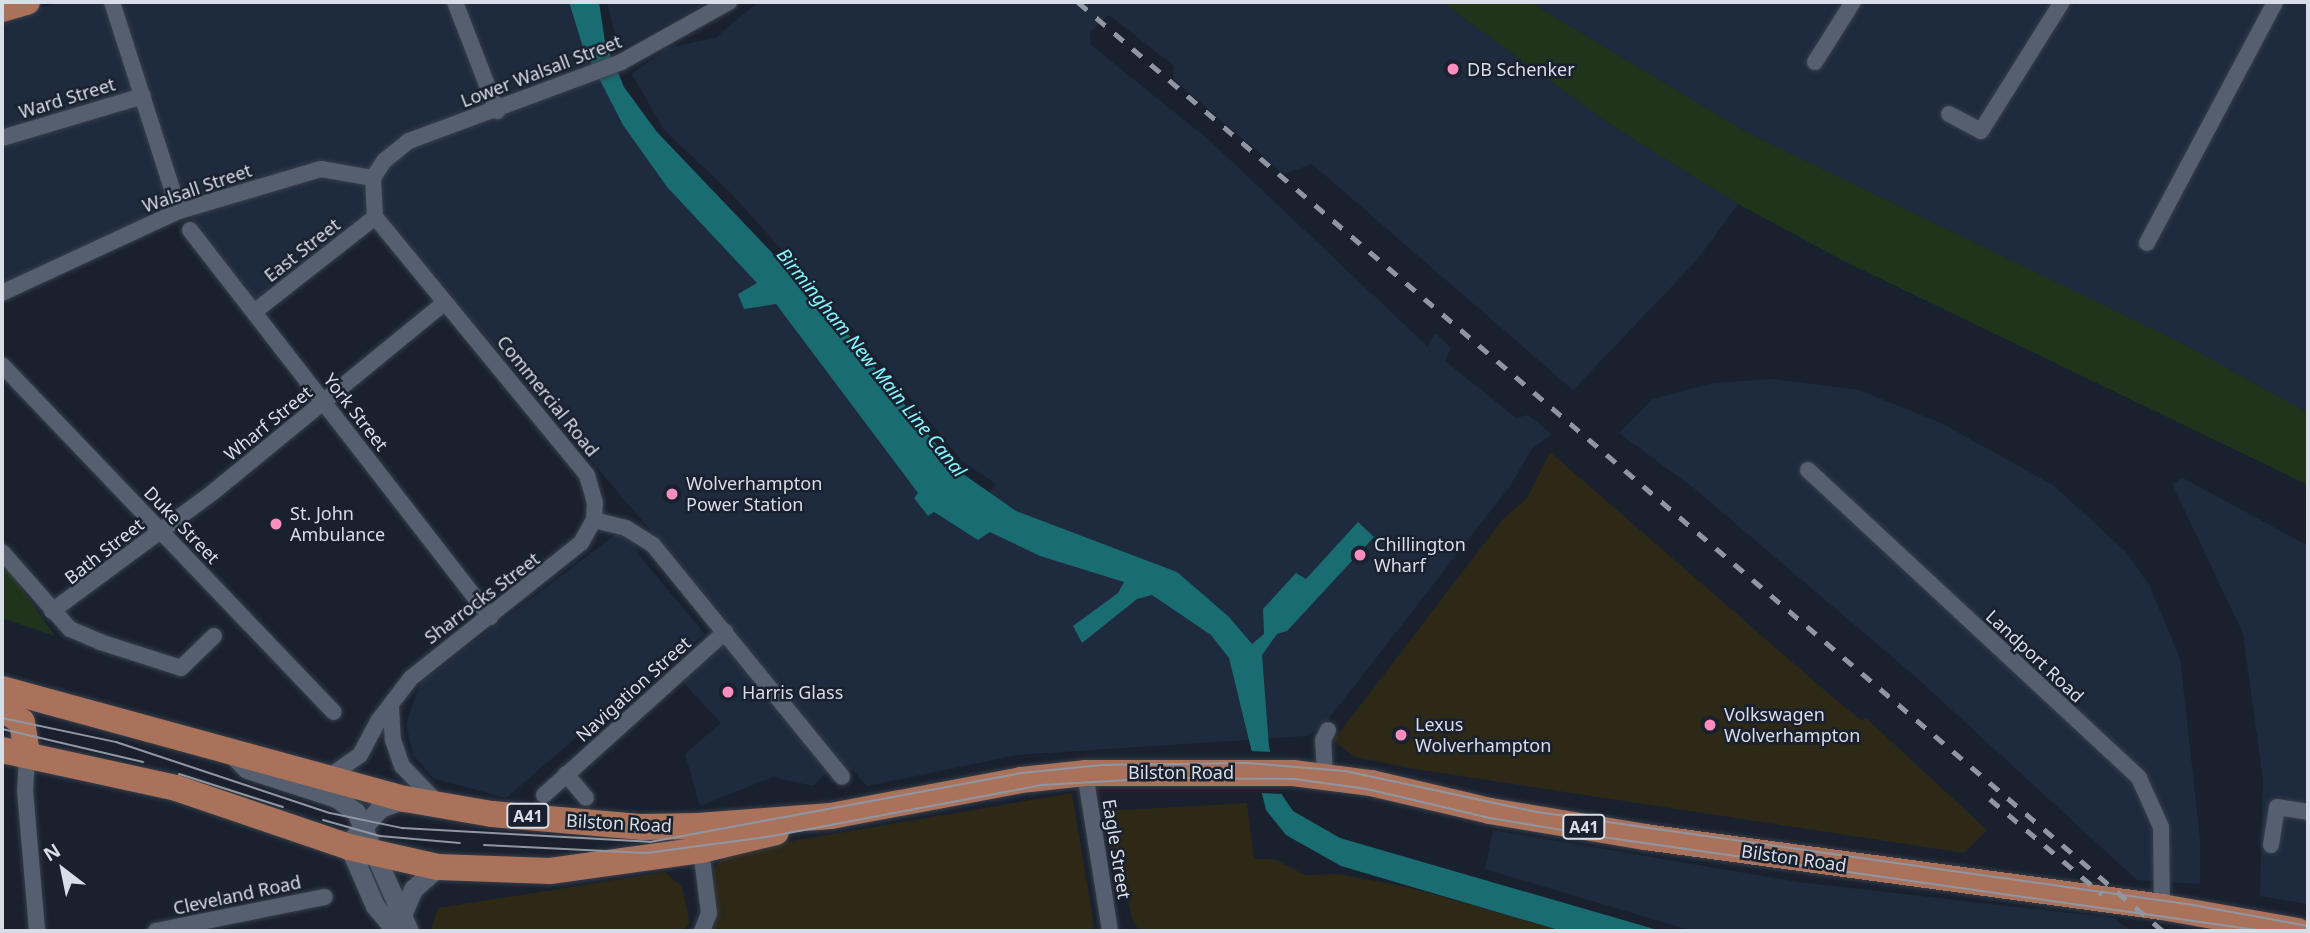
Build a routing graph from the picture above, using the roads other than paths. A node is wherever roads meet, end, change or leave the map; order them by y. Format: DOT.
graph roads {
  1 [pos="27,2"];
  2 [pos="112,2"];
  3 [pos="455,2"];
  4 [pos="729,2"];
  5 [pos="1853,2"];
  6 [pos="2062,2"];
  7 [pos="2275,2"];
  8 [pos="2,9"];
  9 [pos="1815,62"];
  10 [pos="143,96"];
  11 [pos="496,111"];
  12 [pos="1949,114"];
  13 [pos="2,138"];
  14 [pos="373,178"];
  15 [pos="179,211"];
  16 [pos="375,217"];
  17 [pos="190,230"];
  18 [pos="2147,243"];
  19 [pos="2,293"];
  20 [pos="445,302"];
  21 [pos="254,312"];
  22 [pos="2,365"];
  23 [pos="324,403"];
  24 [pos="1808,470"];
  25 [pos="212,493"];
  26 [pos="594,520"];
  27 [pos="161,531"];
  28 [pos="2,552"];
  29 [pos="52,611"];
  30 [pos="490,617"];
  31 [pos="725,632"];
  32 [pos="214,636"];
  33 [pos="2,690"];
  34 [pos="391,706"];
  35 [pos="2,708"];
  36 [pos="334,712"];
  37 [pos="1328,730"];
  38 [pos="10,752"];
  39 [pos="231,752"];
  40 [pos="1085,773"];
  41 [pos="566,774"];
  42 [pos="1325,776"];
  43 [pos="842,777"];
  44 [pos="327,778"];
  45 [pos="25,790"];
  46 [pos="544,795"];
  47 [pos="586,798"];
  48 [pos="405,799"];
  49 [pos="447,809"];
  50 [pos="2308,812"];
  51 [pos="831,816"];
  52 [pos="361,842"];
  53 [pos="2271,845"];
  54 [pos="701,850"];
  55 [pos="438,867"];
  56 [pos="325,897"];
  57 [pos="2162,907"];
  58 [pos="403,926"];
  59 [pos="37,931"];
  60 [pos="156,931"];
  61 [pos="702,931"];
  62 [pos="1110,931"];
  63 [pos="2298,931"];
  1 -- 8 [label="highway"];
  2 -- 10 [label="street"];
  3 -- 11 [label="street"];
  4 -- 11 [label="street, Lower Walsall Street"];
  5 -- 9 [label="street"];
  6 -- 12 [label="street"];
  7 -- 18 [label="street"];
  10 -- 13 [label="street, Ward Street"];
  10 -- 15 [label="street"];
  11 -- 14 [label="street, Lower Walsall Street"];
  14 -- 15 [label="street, Walsall Street"];
  14 -- 16 [label="street"];
  15 -- 19 [label="street, Walsall Street"];
  16 -- 20 [label="street, Commercial Road"];
  16 -- 21 [label="street, East Street"];
  17 -- 21 [label="street, York Street"];
  20 -- 23 [label="street, Wharf Street"];
  20 -- 26 [label="street, Commercial Road"];
  21 -- 23 [label="street, York Street"];
  22 -- 27 [label="street, Duke Street"];
  23 -- 25 [label="street, Wharf Street"];
  23 -- 30 [label="street, York Street"];
  24 -- 57 [label="street, Landport Road"];
  25 -- 27 [label="street, Bath Street"];
  26 -- 30 [label="street, Sharrocks Street"];
  26 -- 31 [label="street"];
  27 -- 29 [label="street, Bath Street"];
  27 -- 36 [label="street, Duke Street"];
  28 -- 29 [label="street"];
  29 -- 32 [label="street"];
  30 -- 34 [label="street, Sharrocks Street"];
  31 -- 41 [label="street, Navigation Street"];
  31 -- 43 [label="street"];
  33 -- 39 [label="highway, Bilston Road / A41"];
  34 -- 44 [label="street, Sharrocks Street"];
  34 -- 49 [label="street"];
  35 -- 38 [label="highway"];
  37 -- 42 [label="street"];
  38 -- 45 [label="street"];
  38 -- 45 [label="street"];
  38 -- 52 [label="highway, Bilston Road / A41"];
  39 -- 44 [label="highway, Bilston Road / A41"];
  39 -- 52 [label="street"];
  40 -- 42 [label="highway, Bilston Road / A41"];
  40 -- 51 [label="highway, Bilston Road / A41"];
  40 -- 62 [label="street, Eagle Street"];
  41 -- 46 [label="street, Navigation Street"];
  41 -- 47 [label="street"];
  42 -- 57 [label="highway, Bilston Road / A41"];
  44 -- 48 [label="highway, Bilston Road / A41"];
  45 -- 59 [label="street"];
  48 -- 49 [label="highway, Bilston Road / A41"];
  48 -- 52 [label="street"];
  49 -- 51 [label="highway, Bilston Road / A41"];
  50 -- 53 [label="street"];
  51 -- 54 [label="highway, Bilston Road / A41"];
  52 -- 55 [label="highway, Bilston Road / A41"];
  52 -- 58 [label="street"];
  54 -- 55 [label="highway, Bilston Road / A41"];
  54 -- 61 [label="street"];
  55 -- 58 [label="street"];
  56 -- 60 [label="street, Cleveland Road"];
  57 -- 63 [label="highway, Bilston Road / A41"];
}
